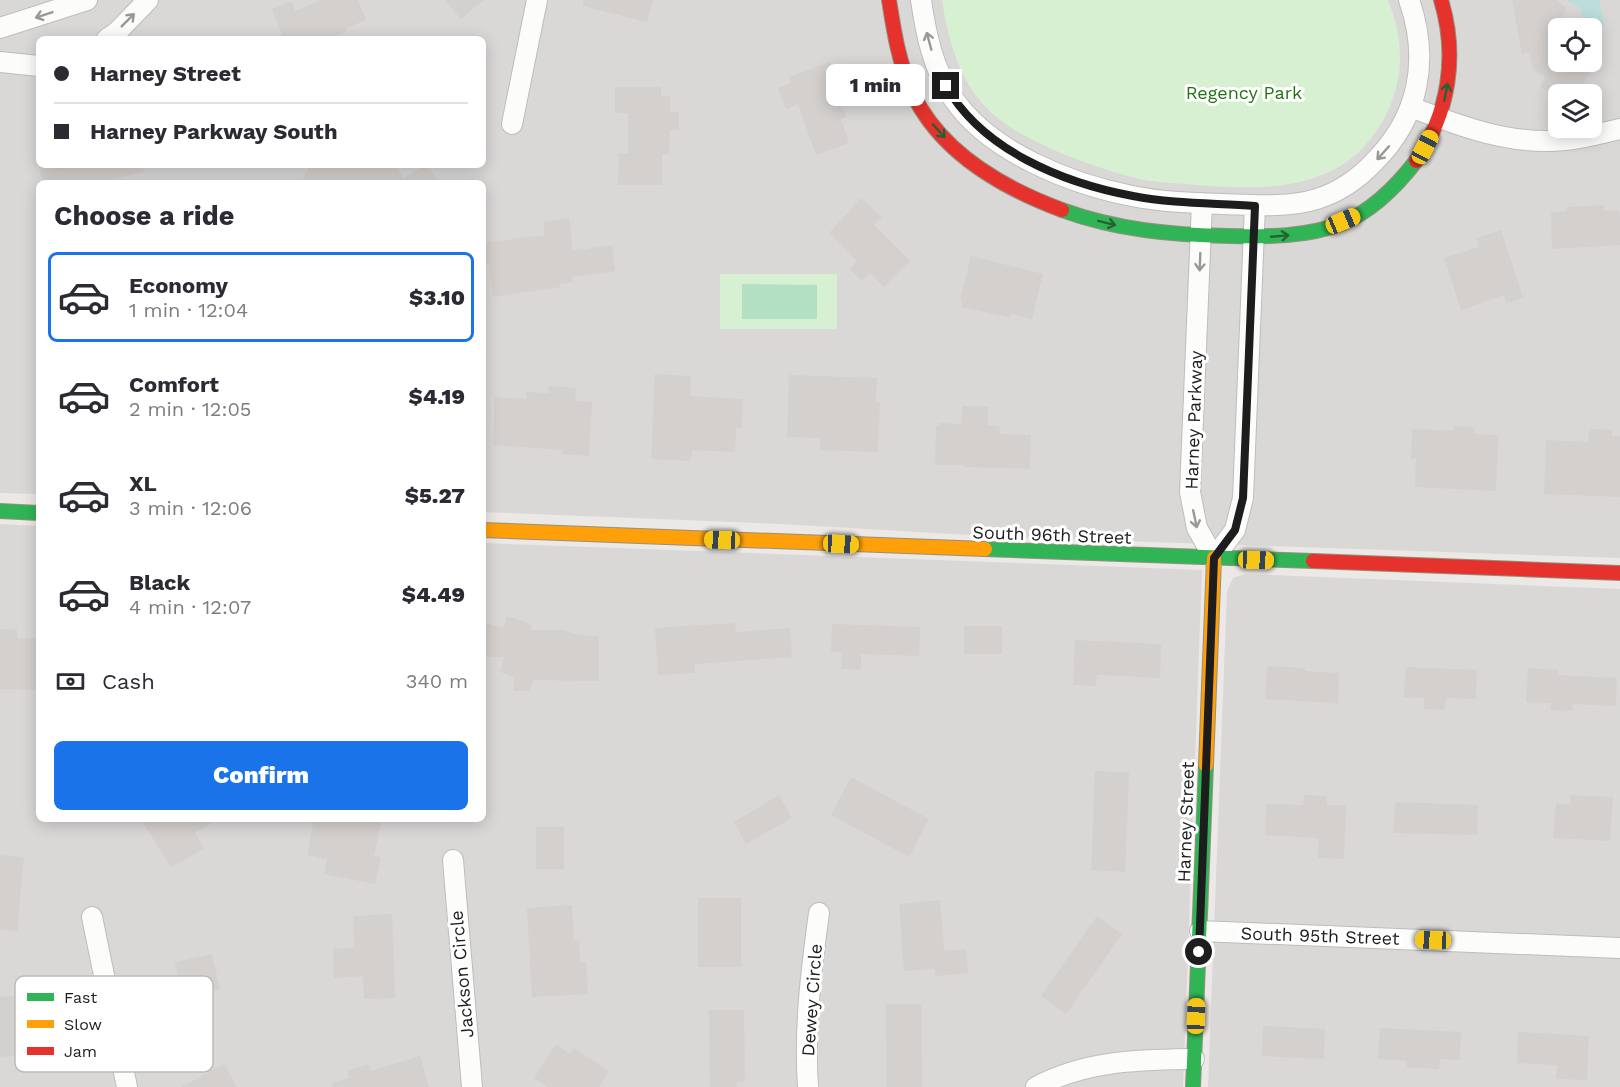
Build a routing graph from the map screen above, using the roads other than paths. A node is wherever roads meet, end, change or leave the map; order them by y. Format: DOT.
graph roads {
  1 [pos="87,0"];
  2 [pos="148,0"];
  3 [pos="537,0"];
  4 [pos="889,0"];
  5 [pos="921,0"];
  6 [pos="1409,0"];
  7 [pos="1441,0"];
  8 [pos="0,28"];
  9 [pos="111,36"];
  10 [pos="0,62"];
  11 [pos="36,66"];
  12 [pos="1411,107"];
  13 [pos="1440,119"];
  14 [pos="512,124"];
  15 [pos="1620,129"];
  16 [pos="1202,203"];
  17 [pos="1255,206"];
  18 [pos="1201,235"];
  19 [pos="1254,237"];
  20 [pos="0,511"];
  21 [pos="36,513"];
  22 [pos="486,530"];
  23 [pos="1214,558"];
  24 [pos="1620,573"];
  25 [pos="453,860"];
  26 [pos="819,913"];
  27 [pos="92,917"];
  28 [pos="1200,931"];
  29 [pos="1620,948"];
  30 [pos="104,976"];
  31 [pos="1194,1059"];
  32 [pos="124,1072"];
  33 [pos="127,1087"];
  34 [pos="472,1087"];
  35 [pos="808,1087"];
  36 [pos="1036,1087"];
  37 [pos="1193,1087"];
  1 -- 8 [label="street, one-way"];
  9 -- 2 [label="street, one-way"];
  3 -- 14 [label="street"];
  4 -- 18 [label="street, one-way"];
  16 -- 5 [label="street, one-way"];
  6 -- 12 [label="street"];
  13 -- 7 [label="street, one-way"];
  10 -- 11 [label="street"];
  12 -- 13 [label="street"];
  12 -- 17 [label="street, one-way"];
  13 -- 15 [label="street"];
  19 -- 13 [label="street, one-way"];
  16 -- 17 [label="street"];
  16 -- 18 [label="street, Harney Parkway"];
  17 -- 19 [label="street"];
  18 -- 19 [label="street"];
  18 -- 23 [label="street, Harney Parkway, one-way"];
  19 -- 23 [label="street"];
  20 -- 21 [label="street"];
  22 -- 23 [label="street, South 96th Street"];
  23 -- 24 [label="street, South 96th Street"];
  23 -- 28 [label="street, Harney Street"];
  25 -- 34 [label="street, Jackson Circle"];
  26 -- 35 [label="street, Dewey Circle"];
  27 -- 30 [label="street"];
  28 -- 29 [label="street, South 95th Street"];
  28 -- 31 [label="street, Harney Street"];
  31 -- 36 [label="street"];
  31 -- 37 [label="street, Harney Street"];
  32 -- 33 [label="street"];
}
